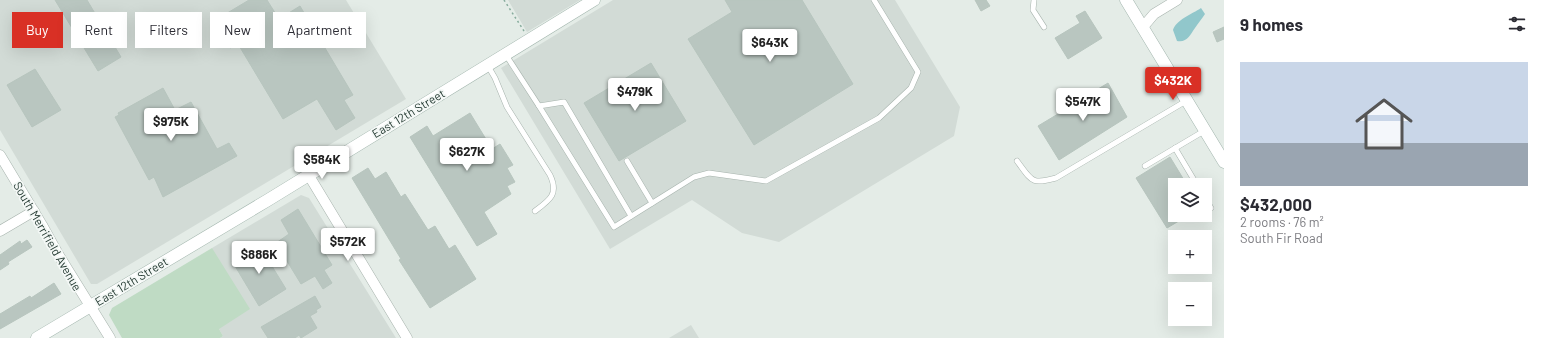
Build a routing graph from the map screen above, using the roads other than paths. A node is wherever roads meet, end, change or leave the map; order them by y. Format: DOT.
graph roads {
  1 [pos="594,0"];
  2 [pos="874,0"];
  3 [pos="1034,0"];
  4 [pos="1126,0"];
  5 [pos="1177,0"];
  6 [pos="1044,27"];
  7 [pos="1143,27"];
  8 [pos="505,54"];
  9 [pos="487,65"];
  10 [pos="1187,100"];
  11 [pos="539,106"];
  12 [pos="1205,130"];
  13 [pos="1175,148"];
  14 [pos="0,155"];
  15 [pos="627,161"];
  16 [pos="1017,161"];
  17 [pos="1224,162"];
  18 [pos="1145,166"];
  19 [pos="308,174"];
  20 [pos="1193,178"];
  21 [pos="652,203"];
  22 [pos="34,210"];
  23 [pos="535,212"];
  24 [pos="631,216"];
  25 [pos="0,231"];
  26 [pos="90,306"];
  27 [pos="37,338"];
  28 [pos="110,338"];
  29 [pos="407,338"];
  1 -- 8 [label="street, East 12th Street"];
  2 -- 21 [label="lane"];
  3 -- 6 [label="lane"];
  4 -- 7 [label="street"];
  5 -- 7 [label="street"];
  7 -- 10 [label="street"];
  8 -- 9 [label="street, East 12th Street"];
  8 -- 11 [label="lane"];
  9 -- 19 [label="street, East 12th Street"];
  9 -- 23 [label="lane"];
  10 -- 12 [label="street"];
  10 -- 16 [label="lane"];
  11 -- 24 [label="lane"];
  11 -- 24 [label="lane"];
  12 -- 13 [label="lane"];
  12 -- 17 [label="street"];
  13 -- 18 [label="lane"];
  13 -- 20 [label="lane"];
  14 -- 22 [label="street, South Merrifield Avenue"];
  15 -- 21 [label="lane"];
  19 -- 26 [label="street, East 12th Street"];
  19 -- 29 [label="street"];
  21 -- 24 [label="lane"];
  22 -- 25 [label="street"];
  22 -- 26 [label="street, South Merrifield Avenue"];
  26 -- 27 [label="street, East 12th Street"];
  26 -- 28 [label="street, South Merrifield Avenue"];
}
